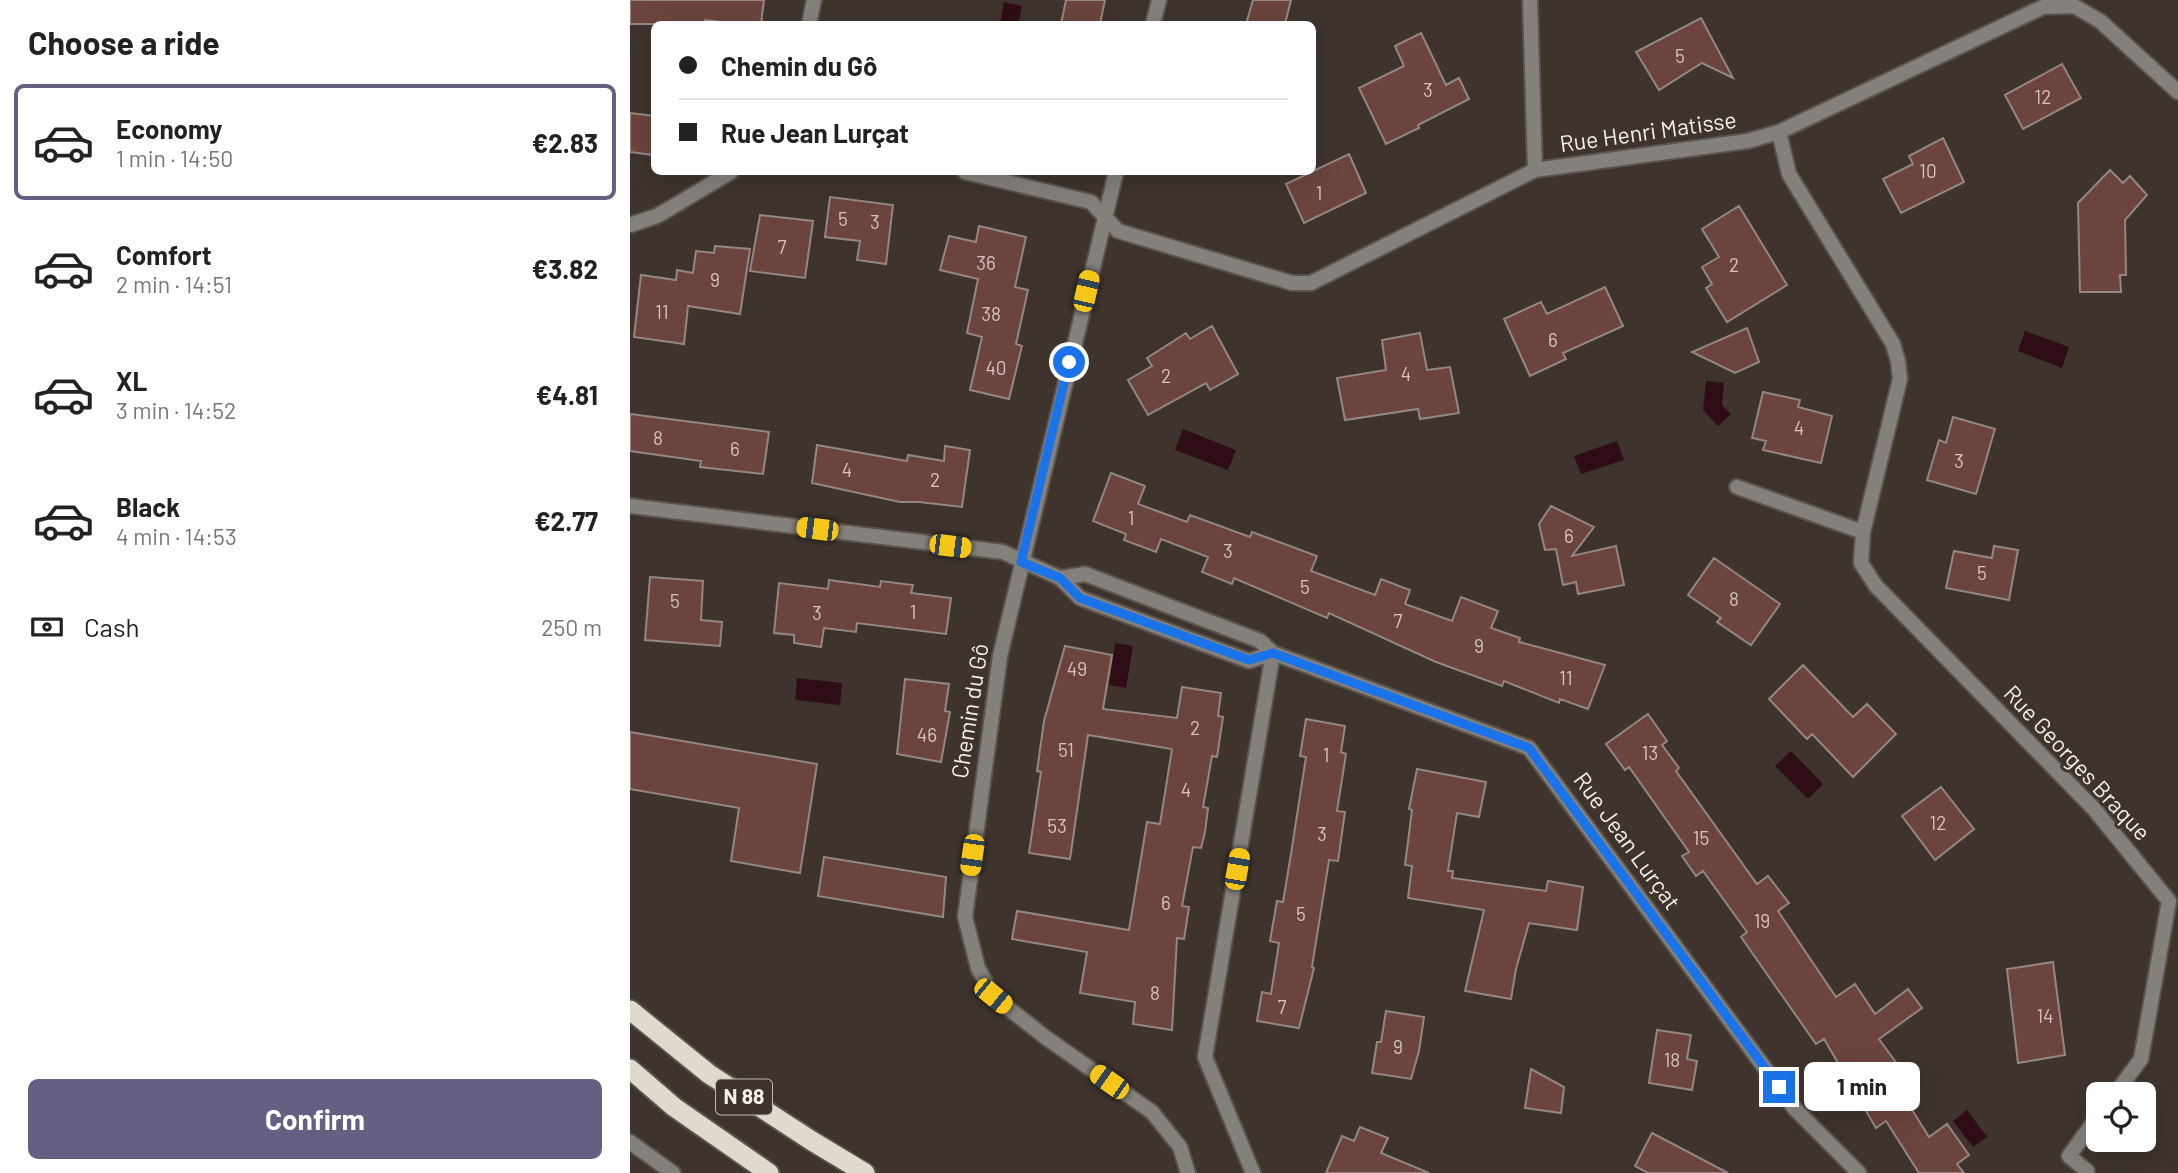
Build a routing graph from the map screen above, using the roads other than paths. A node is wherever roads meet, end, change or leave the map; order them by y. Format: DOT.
graph roads {
  1 [pos="814,0"];
  2 [pos="1158,0"];
  3 [pos="1530,0"];
  4 [pos="810,21"];
  5 [pos="1154,21"];
  6 [pos="2178,92"];
  7 [pos="1779,132"];
  8 [pos="1535,170"];
  9 [pos="725,175"];
  10 [pos="978,175"];
  11 [pos="1115,175"];
  12 [pos="1105,217"];
  13 [pos="630,225"];
  14 [pos="1737,487"];
  15 [pos="630,506"];
  16 [pos="1863,532"];
  17 [pos="1021,562"];
  18 [pos="1060,578"];
  19 [pos="1273,653"];
  20 [pos="630,1010"];
  21 [pos="630,1069"];
  22 [pos="2124,1082"];
  23 [pos="2086,1133"];
  24 [pos="630,1142"];
  25 [pos="2087,1171"];
  26 [pos="673,1173"];
  27 [pos="769,1173"];
  28 [pos="865,1173"];
  29 [pos="1188,1173"];
  30 [pos="1253,1173"];
  31 [pos="1859,1173"];
  1 -- 4 [label="street"];
  2 -- 5 [label="street"];
  3 -- 8 [label="street"];
  6 -- 7 [label="street, Rue Henri Matisse"];
  7 -- 8 [label="street, Rue Henri Matisse"];
  7 -- 16 [label="street, Rue Georges Braque"];
  8 -- 12 [label="street, Rue Henri Matisse"];
  9 -- 13 [label="street"];
  10 -- 12 [label="street, Rue Henri Matisse"];
  11 -- 12 [label="street, Chemin du Gô"];
  12 -- 17 [label="street, Chemin du Gô"];
  14 -- 16 [label="street"];
  15 -- 17 [label="street, Rue Jean Lurçat"];
  16 -- 22 [label="street, Rue Georges Braque"];
  17 -- 18 [label="street, Rue Jean Lurçat"];
  17 -- 29 [label="street, Chemin du Gô"];
  18 -- 19 [label="street, Rue Jean Lurçat"];
  18 -- 19 [label="street, Rue Jean Lurçat"];
  19 -- 30 [label="street"];
  19 -- 31 [label="street, Rue Jean Lurçat"];
  20 -- 28 [label="highway, N 88"];
  21 -- 27 [label="highway, N 88"];
  23 -- 25 [label="street"];
  24 -- 26 [label="street"];
}
